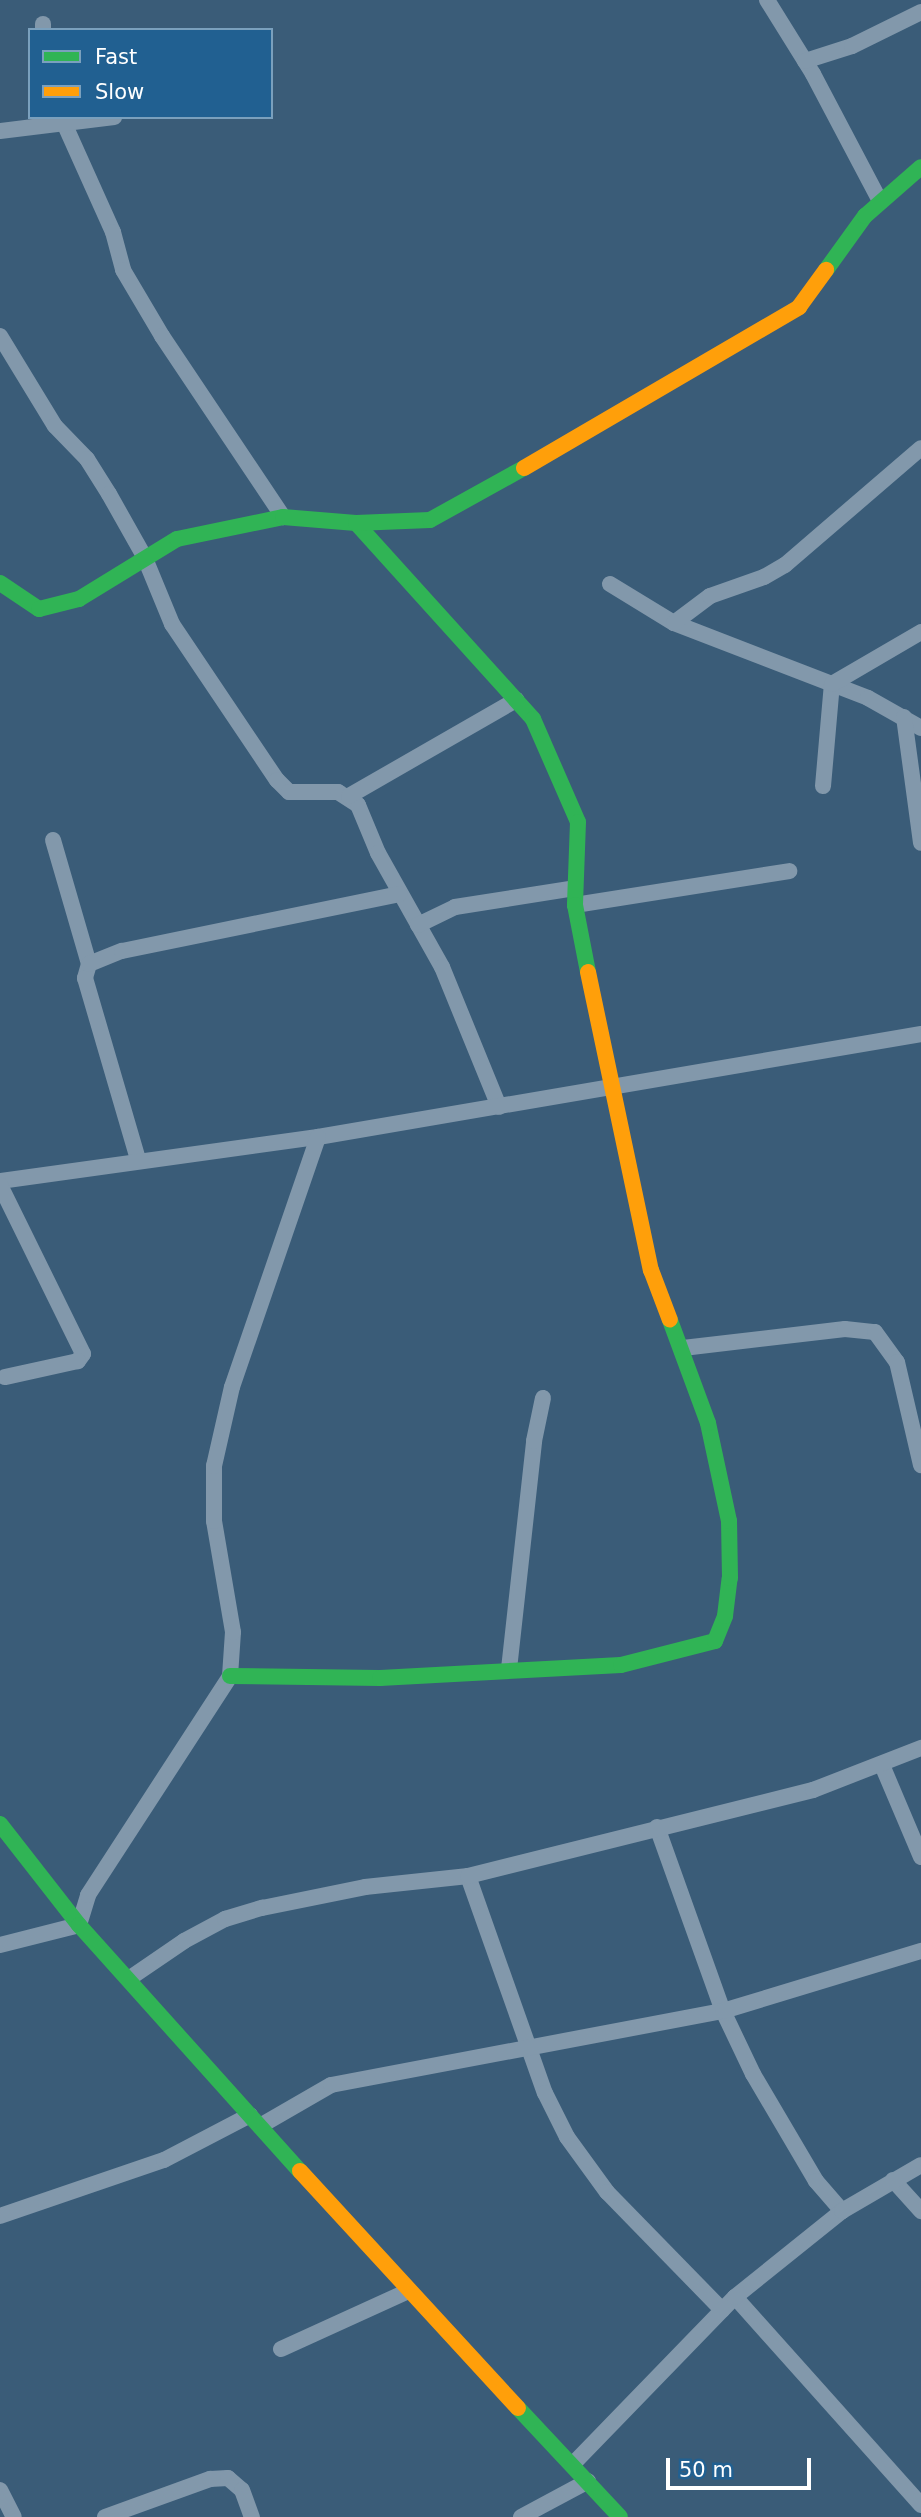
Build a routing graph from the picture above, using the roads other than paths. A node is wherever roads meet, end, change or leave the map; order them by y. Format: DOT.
graph roads {
  1 [pos="767,0"];
  2 [pos="921,12"];
  3 [pos="805,61"];
  4 [pos="97,119"];
  5 [pos="41,122"];
  6 [pos="64,123"];
  7 [pos="0,131"];
  8 [pos="921,167"];
  9 [pos="880,201"];
  10 [pos="0,335"];
  11 [pos="921,448"];
  12 [pos="283,517"];
  13 [pos="356,523"];
  14 [pos="144,556"];
  15 [pos="0,583"];
  16 [pos="610,584"];
  17 [pos="674,622"];
  18 [pos="921,632"];
  19 [pos="832,684"];
  20 [pos="516,700"];
  21 [pos="904,717"];
  22 [pos="921,728"];
  23 [pos="823,786"];
  24 [pos="349,796"];
  25 [pos="53,840"];
  26 [pos="921,843"];
  27 [pos="789,871"];
  28 [pos="575,888"];
  29 [pos="399,894"];
  30 [pos="575,905"];
  31 [pos="418,925"];
  32 [pos="89,964"];
  33 [pos="921,1034"];
  34 [pos="612,1088"];
  35 [pos="499,1107"];
  36 [pos="318,1137"];
  37 [pos="138,1158"];
  38 [pos="0,1183"];
  39 [pos="683,1348"];
  40 [pos="5,1377"];
  41 [pos="544,1398"];
  42 [pos="921,1465"];
  43 [pos="509,1669"];
  44 [pos="230,1676"];
  45 [pos="921,1748"];
  46 [pos="882,1765"];
  47 [pos="0,1824"];
  48 [pos="657,1827"];
  49 [pos="921,1857"];
  50 [pos="468,1875"];
  51 [pos="79,1925"];
  52 [pos="0,1945"];
  53 [pos="921,1951"];
  54 [pos="130,1978"];
  55 [pos="723,2011"];
  56 [pos="527,2045"];
  57 [pos="255,2120"];
  58 [pos="921,2165"];
  59 [pos="893,2180"];
  60 [pos="842,2211"];
  61 [pos="921,2211"];
  62 [pos="0,2216"];
  63 [pos="408,2291"];
  64 [pos="735,2297"];
  65 [pos="722,2310"];
  66 [pos="281,2349"];
  67 [pos="572,2465"];
  68 [pos="588,2481"];
  69 [pos="0,2490"];
  70 [pos="921,2505"];
  71 [pos="15,2517"];
  72 [pos="105,2517"];
  73 [pos="252,2517"];
  74 [pos="521,2517"];
  75 [pos="620,2517"];
  1 -- 3 [label="street"];
  2 -- 3 [label="street"];
  3 -- 9 [label="street"];
  4 -- 6 [label="street"];
  5 -- 6 [label="street"];
  5 -- 7 [label="street"];
  6 -- 12 [label="street"];
  8 -- 9 [label="street"];
  9 -- 13 [label="street"];
  10 -- 14 [label="street"];
  11 -- 17 [label="street"];
  12 -- 13 [label="street"];
  12 -- 14 [label="street"];
  13 -- 20 [label="street"];
  14 -- 15 [label="street"];
  14 -- 24 [label="street"];
  16 -- 17 [label="street"];
  17 -- 19 [label="street"];
  18 -- 19 [label="street"];
  19 -- 21 [label="street"];
  19 -- 23 [label="street"];
  20 -- 24 [label="street"];
  20 -- 28 [label="street"];
  21 -- 22 [label="street"];
  21 -- 26 [label="street"];
  24 -- 29 [label="street"];
  25 -- 32 [label="street"];
  27 -- 30 [label="street"];
  28 -- 30 [label="street"];
  28 -- 31 [label="street"];
  29 -- 31 [label="street"];
  29 -- 32 [label="street"];
  30 -- 34 [label="street"];
  31 -- 35 [label="street"];
  32 -- 37 [label="street"];
  33 -- 34 [label="street"];
  34 -- 35 [label="street"];
  34 -- 39 [label="street"];
  35 -- 36 [label="street"];
  36 -- 37 [label="street"];
  36 -- 44 [label="street"];
  37 -- 38 [label="street"];
  38 -- 40 [label="street"];
  39 -- 42 [label="street"];
  39 -- 43 [label="street"];
  41 -- 43 [label="street"];
  43 -- 44 [label="street"];
  44 -- 51 [label="street"];
  45 -- 46 [label="street"];
  46 -- 48 [label="street"];
  46 -- 49 [label="street"];
  47 -- 51 [label="street"];
  48 -- 50 [label="street"];
  48 -- 55 [label="street"];
  50 -- 54 [label="street"];
  50 -- 56 [label="street"];
  51 -- 52 [label="street"];
  51 -- 54 [label="street"];
  53 -- 55 [label="street"];
  54 -- 57 [label="street"];
  55 -- 56 [label="street"];
  55 -- 60 [label="street"];
  56 -- 57 [label="street"];
  56 -- 65 [label="street"];
  57 -- 62 [label="street"];
  57 -- 63 [label="street"];
  58 -- 59 [label="street"];
  59 -- 60 [label="street"];
  59 -- 61 [label="street"];
  60 -- 64 [label="street"];
  63 -- 66 [label="street"];
  63 -- 67 [label="street"];
  64 -- 65 [label="street"];
  64 -- 70 [label="street"];
  65 -- 67 [label="street"];
  67 -- 68 [label="street"];
  68 -- 74 [label="street"];
  68 -- 75 [label="street"];
  69 -- 71 [label="street"];
  72 -- 73 [label="street"];
}
